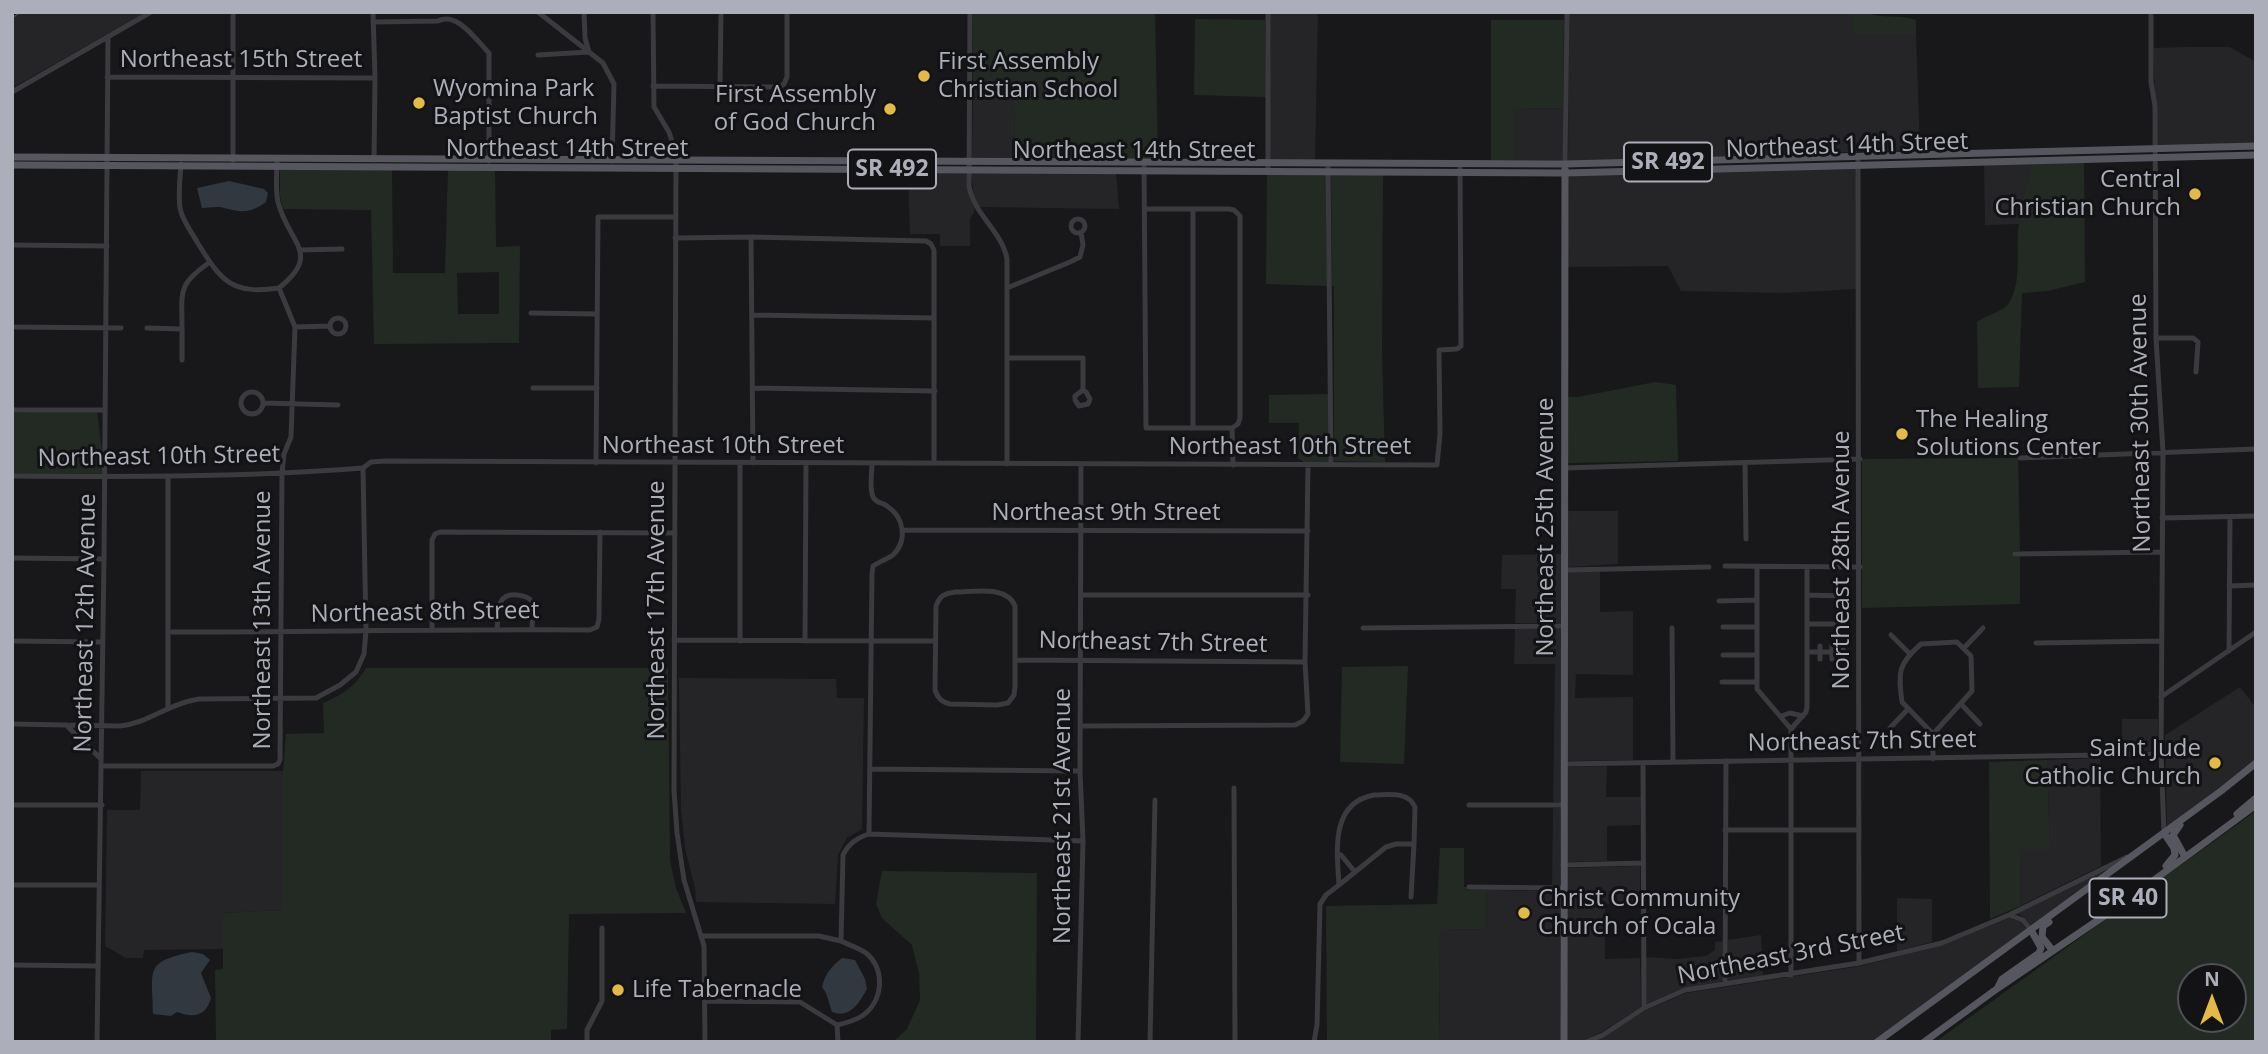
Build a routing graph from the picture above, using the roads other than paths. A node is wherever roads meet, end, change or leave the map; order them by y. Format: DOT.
graph roads {
  1 [pos="151,12"];
  2 [pos="233,12"];
  3 [pos="373,12"];
  4 [pos="538,12"];
  5 [pos="584,12"];
  6 [pos="653,12"];
  7 [pos="721,12"];
  8 [pos="788,12"];
  9 [pos="971,12"];
  10 [pos="1268,12"];
  11 [pos="1567,12"];
  12 [pos="2151,12"];
  13 [pos="445,15"];
  14 [pos="373,22"];
  15 [pos="108,37"];
  16 [pos="589,52"];
  17 [pos="538,55"];
  18 [pos="232,76"];
  19 [pos="107,77"];
  20 [pos="375,78"];
  21 [pos="653,86"];
  22 [pos="720,86"];
  23 [pos="12,92"];
  24 [pos="2256,146"];
  25 [pos="2155,153"];
  26 [pos="2256,155"];
  27 [pos="12,157"];
  28 [pos="1772,159"];
  29 [pos="108,161"];
  30 [pos="1858,161"];
  31 [pos="181,162"];
  32 [pos="233,162"];
  33 [pos="277,162"];
  34 [pos="374,163"];
  35 [pos="489,163"];
  36 [pos="612,164"];
  37 [pos="676,164"];
  38 [pos="12,165"];
  39 [pos="969,165"];
  40 [pos="1690,165"];
  41 [pos="1145,166"];
  42 [pos="1268,167"];
  43 [pos="1328,167"];
  44 [pos="1460,168"];
  45 [pos="1565,168"];
  46 [pos="1772,168"];
  47 [pos="1146,209"];
  48 [pos="1193,209"];
  49 [pos="675,218"];
  50 [pos="1081,232"];
  51 [pos="751,237"];
  52 [pos="676,238"];
  53 [pos="12,245"];
  54 [pos="107,246"];
  55 [pos="342,249"];
  56 [pos="300,250"];
  57 [pos="210,262"];
  58 [pos="279,288"];
  59 [pos="1007,288"];
  60 [pos="531,313"];
  61 [pos="596,314"];
  62 [pos="753,315"];
  63 [pos="934,318"];
  64 [pos="330,326"];
  65 [pos="12,327"];
  66 [pos="295,327"];
  67 [pos="106,328"];
  68 [pos="121,328"];
  69 [pos="147,328"];
  70 [pos="182,329"];
  71 [pos="2155,338"];
  72 [pos="1007,358"];
  73 [pos="181,360"];
  74 [pos="2196,372"];
  75 [pos="533,388"];
  76 [pos="597,388"];
  77 [pos="752,388"];
  78 [pos="1083,390"];
  79 [pos="934,391"];
  80 [pos="263,403"];
  81 [pos="292,405"];
  82 [pos="338,405"];
  83 [pos="12,410"];
  84 [pos="105,410"];
  85 [pos="1193,428"];
  86 [pos="1232,428"];
  87 [pos="2256,449"];
  88 [pos="2163,452"];
  89 [pos="2020,458"];
  90 [pos="1860,459"];
  91 [pos="596,463"];
  92 [pos="675,463"];
  93 [pos="740,463"];
  94 [pos="753,463"];
  95 [pos="872,463"];
  96 [pos="934,463"];
  97 [pos="1745,463"];
  98 [pos="806,464"];
  99 [pos="1007,464"];
  100 [pos="1082,464"];
  101 [pos="1331,464"];
  102 [pos="1233,465"];
  103 [pos="1308,466"];
  104 [pos="363,468"];
  105 [pos="1564,468"];
  106 [pos="282,473"];
  107 [pos="12,476"];
  108 [pos="168,476"];
  109 [pos="105,477"];
  110 [pos="2256,516"];
  111 [pos="2230,517"];
  112 [pos="2162,518"];
  113 [pos="903,530"];
  114 [pos="1081,530"];
  115 [pos="1308,531"];
  116 [pos="600,533"];
  117 [pos="675,533"];
  118 [pos="1746,539"];
  119 [pos="2161,552"];
  120 [pos="2015,554"];
  121 [pos="12,558"];
  122 [pos="104,559"];
  123 [pos="1725,566"];
  124 [pos="1757,566"];
  125 [pos="1807,566"];
  126 [pos="1709,567"];
  127 [pos="1860,567"];
  128 [pos="1565,570"];
  129 [pos="2256,585"];
  130 [pos="2229,586"];
  131 [pos="1081,595"];
  132 [pos="1308,595"];
  133 [pos="1807,595"];
  134 [pos="1844,596"];
  135 [pos="1757,600"];
  136 [pos="1719,601"];
  137 [pos="1807,624"];
  138 [pos="1846,624"];
  139 [pos="1565,626"];
  140 [pos="1723,627"];
  141 [pos="1757,627"];
  142 [pos="1363,628"];
  143 [pos="1672,628"];
  144 [pos="1983,628"];
  145 [pos="432,629"];
  146 [pos="497,629"];
  147 [pos="532,630"];
  148 [pos="366,631"];
  149 [pos="168,632"];
  150 [pos="280,632"];
  151 [pos="2256,632"];
  152 [pos="1891,635"];
  153 [pos="674,640"];
  154 [pos="12,641"];
  155 [pos="740,641"];
  156 [pos="805,641"];
  157 [pos="871,641"];
  158 [pos="935,641"];
  159 [pos="2161,641"];
  160 [pos="103,642"];
  161 [pos="2036,643"];
  162 [pos="1964,648"];
  163 [pos="1820,649"];
  164 [pos="2229,651"];
  165 [pos="1807,652"];
  166 [pos="1910,654"];
  167 [pos="1723,655"];
  168 [pos="1756,655"];
  169 [pos="1820,659"];
  170 [pos="1016,660"];
  171 [pos="1843,660"];
  172 [pos="1081,661"];
  173 [pos="1305,662"];
  174 [pos="1722,682"];
  175 [pos="1756,682"];
  176 [pos="2161,697"];
  177 [pos="280,699"];
  178 [pos="1961,704"];
  179 [pos="168,707"];
  180 [pos="1908,709"];
  181 [pos="1781,716"];
  182 [pos="1803,716"];
  183 [pos="12,724"];
  184 [pos="1980,724"];
  185 [pos="66,725"];
  186 [pos="102,726"];
  187 [pos="1080,726"];
  188 [pos="1890,728"];
  189 [pos="1791,729"];
  190 [pos="1933,734"];
  191 [pos="2161,754"];
  192 [pos="102,759"];
  193 [pos="1791,759"];
  194 [pos="1860,759"];
  195 [pos="1933,759"];
  196 [pos="1726,761"];
  197 [pos="1673,762"];
  198 [pos="1643,763"];
  199 [pos="2256,763"];
  200 [pos="1564,764"];
  201 [pos="101,766"];
  202 [pos="870,769"];
  203 [pos="1080,771"];
  204 [pos="1234,788"];
  205 [pos="2217,794"];
  206 [pos="2256,798"];
  207 [pos="1155,800"];
  208 [pos="12,805"];
  209 [pos="102,805"];
  210 [pos="1469,805"];
  211 [pos="2256,805"];
  212 [pos="1563,806"];
  213 [pos="2234,821"];
  214 [pos="1791,829"];
  215 [pos="1726,830"];
  216 [pos="1859,830"];
  217 [pos="2164,833"];
  218 [pos="869,834"];
  219 [pos="1083,841"];
  220 [pos="1414,844"];
  221 [pos="2139,851"];
  222 [pos="1338,854"];
  223 [pos="2185,857"];
  224 [pos="1643,863"];
  225 [pos="1563,865"];
  226 [pos="1355,872"];
  227 [pos="99,885"];
  228 [pos="1339,885"];
  229 [pos="12,886"];
  230 [pos="1469,887"];
  231 [pos="1562,888"];
  232 [pos="2086,890"];
  233 [pos="1412,897"];
  234 [pos="2116,908"];
  235 [pos="2009,915"];
  236 [pos="602,928"];
  237 [pos="2031,930"];
  238 [pos="703,936"];
  239 [pos="841,941"];
  240 [pos="2053,951"];
  241 [pos="1859,963"];
  242 [pos="12,965"];
  243 [pos="98,967"];
  244 [pos="1791,975"];
  245 [pos="1726,984"];
  246 [pos="1998,988"];
  247 [pos="705,1001"];
  248 [pos="1934,1001"];
  249 [pos="1644,1008"];
  250 [pos="837,1026"];
  251 [pos="97,1042"];
  252 [pos="587,1042"];
  253 [pos="705,1042"];
  254 [pos="838,1042"];
  255 [pos="1078,1042"];
  256 [pos="1150,1042"];
  257 [pos="1235,1042"];
  258 [pos="1314,1042"];
  259 [pos="1563,1042"];
  260 [pos="1586,1042"];
  261 [pos="1877,1042"];
  262 [pos="1884,1042"];
  263 [pos="1924,1042"];
  1 -- 15 [label="street"];
  2 -- 18 [label="street"];
  3 -- 14 [label="street"];
  4 -- 16 [label="street"];
  5 -- 16 [label="street"];
  6 -- 21 [label="street, Northeast 17th Avenue"];
  7 -- 22 [label="street"];
  8 -- 22 [label="street"];
  9 -- 39 [label="street"];
  10 -- 42 [label="street"];
  11 -- 45 [label="street, Northeast 25th Avenue"];
  12 -- 25 [label="street, Northeast 30th Avenue"];
  13 -- 14 [label="street"];
  13 -- 35 [label="street"];
  14 -- 20 [label="street"];
  15 -- 19 [label="street, Northeast 12th Avenue"];
  15 -- 23 [label="street"];
  16 -- 17 [label="street"];
  16 -- 36 [label="street"];
  18 -- 19 [label="street, Northeast 15th Street"];
  18 -- 20 [label="street, Northeast 15th Street"];
  18 -- 32 [label="street"];
  19 -- 29 [label="street, Northeast 12th Avenue"];
  20 -- 34 [label="street"];
  21 -- 22 [label="street"];
  21 -- 37 [label="street, Northeast 17th Avenue"];
  24 -- 25 [label="main road, Northeast 14th Street / SR 492"];
  25 -- 26 [label="main road, Northeast 14th Street / SR 492"];
  25 -- 30 [label="main road, Northeast 14th Street / SR 492"];
  25 -- 71 [label="street, Northeast 30th Avenue"];
  27 -- 29 [label="main road, Northeast 14th Street / SR 492"];
  28 -- 30 [label="main road, Northeast 14th Street / SR 492"];
  28 -- 40 [label="main road, Northeast 14th Street / SR 492"];
  28 -- 46 [label="main road"];
  29 -- 31 [label="main road, Northeast 14th Street / SR 492"];
  29 -- 38 [label="main road, Northeast 14th Street / SR 492"];
  29 -- 54 [label="street, Northeast 12th Avenue"];
  30 -- 46 [label="main road, Northeast 14th Street / SR 492"];
  30 -- 90 [label="street, Northeast 28th Avenue"];
  31 -- 32 [label="main road, Northeast 14th Street / SR 492"];
  31 -- 57 [label="street"];
  32 -- 33 [label="main road, Northeast 14th Street / SR 492"];
  33 -- 34 [label="main road, Northeast 14th Street / SR 492"];
  33 -- 56 [label="street"];
  34 -- 35 [label="main road, Northeast 14th Street / SR 492"];
  35 -- 36 [label="main road, Northeast 14th Street / SR 492"];
  36 -- 37 [label="main road, Northeast 14th Street / SR 492"];
  37 -- 39 [label="main road, Northeast 14th Street / SR 492"];
  37 -- 49 [label="street, Northeast 17th Avenue"];
  39 -- 41 [label="main road, Northeast 14th Street / SR 492"];
  39 -- 59 [label="street"];
  40 -- 45 [label="main road, Northeast 14th Street / SR 492"];
  40 -- 46 [label="main road, Northeast 14th Street / SR 492"];
  41 -- 42 [label="main road, Northeast 14th Street / SR 492"];
  41 -- 47 [label="street"];
  42 -- 43 [label="main road, Northeast 14th Street / SR 492"];
  43 -- 44 [label="main road, Northeast 14th Street / SR 492"];
  43 -- 101 [label="street"];
  44 -- 45 [label="main road, Northeast 14th Street / SR 492"];
  44 -- 101 [label="street, Northeast 10th Street"];
  45 -- 105 [label="main road, Northeast 25th Avenue"];
  47 -- 48 [label="street"];
  47 -- 85 [label="street"];
  48 -- 85 [label="street"];
  48 -- 86 [label="street"];
  49 -- 52 [label="street, Northeast 17th Avenue"];
  49 -- 61 [label="street"];
  50 -- 59 [label="street"];
  51 -- 52 [label="street"];
  51 -- 62 [label="street"];
  51 -- 63 [label="street"];
  52 -- 92 [label="street, Northeast 17th Avenue"];
  53 -- 54 [label="street"];
  54 -- 67 [label="street, Northeast 12th Avenue"];
  55 -- 56 [label="street"];
  56 -- 58 [label="street"];
  57 -- 58 [label="street"];
  57 -- 70 [label="street"];
  58 -- 66 [label="street, Northeast 13th Avenue"];
  59 -- 72 [label="street"];
  60 -- 61 [label="street"];
  61 -- 76 [label="street"];
  62 -- 63 [label="street"];
  62 -- 77 [label="street"];
  63 -- 79 [label="street"];
  64 -- 66 [label="street"];
  65 -- 67 [label="street"];
  66 -- 81 [label="street, Northeast 13th Avenue"];
  67 -- 68 [label="street"];
  67 -- 84 [label="street, Northeast 12th Avenue"];
  69 -- 70 [label="street"];
  70 -- 73 [label="street"];
  71 -- 74 [label="street"];
  71 -- 88 [label="street, Northeast 30th Avenue"];
  72 -- 78 [label="street"];
  72 -- 99 [label="street"];
  75 -- 76 [label="street"];
  76 -- 91 [label="street"];
  77 -- 79 [label="street"];
  77 -- 94 [label="street"];
  79 -- 96 [label="street"];
  80 -- 80 [label="street"];
  80 -- 81 [label="street"];
  81 -- 82 [label="street"];
  81 -- 106 [label="street, Northeast 13th Avenue"];
  83 -- 84 [label="street"];
  84 -- 109 [label="street, Northeast 12th Avenue"];
  85 -- 86 [label="street"];
  86 -- 102 [label="street"];
  87 -- 88 [label="street"];
  88 -- 89 [label="street"];
  88 -- 112 [label="street, Northeast 30th Avenue"];
  90 -- 97 [label="street"];
  90 -- 127 [label="street, Northeast 28th Avenue"];
  91 -- 92 [label="street, Northeast 10th Street"];
  91 -- 104 [label="street, Northeast 10th Street"];
  92 -- 93 [label="street, Northeast 10th Street"];
  92 -- 117 [label="street, Northeast 17th Avenue"];
  93 -- 94 [label="street, Northeast 10th Street"];
  93 -- 155 [label="street"];
  94 -- 98 [label="street, Northeast 10th Street"];
  95 -- 96 [label="street, Northeast 10th Street"];
  95 -- 98 [label="street, Northeast 10th Street"];
  95 -- 113 [label="street"];
  96 -- 99 [label="street, Northeast 10th Street"];
  97 -- 105 [label="street"];
  97 -- 118 [label="street"];
  98 -- 156 [label="street"];
  99 -- 100 [label="street, Northeast 10th Street"];
  100 -- 102 [label="street, Northeast 10th Street"];
  100 -- 114 [label="street, Northeast 21st Avenue"];
  101 -- 103 [label="street, Northeast 10th Street"];
  102 -- 103 [label="street, Northeast 10th Street"];
  103 -- 115 [label="street"];
  104 -- 106 [label="street, Northeast 10th Street"];
  104 -- 148 [label="street"];
  105 -- 128 [label="main road, Northeast 25th Avenue"];
  106 -- 108 [label="street, Northeast 10th Street"];
  106 -- 150 [label="street, Northeast 13th Avenue"];
  107 -- 109 [label="street, Northeast 10th Street"];
  108 -- 109 [label="street, Northeast 10th Street"];
  108 -- 149 [label="street"];
  109 -- 122 [label="street, Northeast 12th Avenue"];
  110 -- 111 [label="street"];
  111 -- 112 [label="street"];
  111 -- 130 [label="street"];
  112 -- 119 [label="street, Northeast 30th Avenue"];
  113 -- 114 [label="street, Northeast 9th Street"];
  113 -- 157 [label="street"];
  114 -- 115 [label="street, Northeast 9th Street"];
  114 -- 131 [label="street, Northeast 21st Avenue"];
  115 -- 132 [label="street"];
  116 -- 117 [label="street"];
  116 -- 145 [label="street"];
  116 -- 147 [label="street, Northeast 8th Street"];
  117 -- 153 [label="street, Northeast 17th Avenue"];
  119 -- 120 [label="street"];
  119 -- 159 [label="street, Northeast 30th Avenue"];
  121 -- 122 [label="street"];
  122 -- 160 [label="street, Northeast 12th Avenue"];
  123 -- 124 [label="street"];
  124 -- 125 [label="street"];
  124 -- 135 [label="street"];
  125 -- 127 [label="street"];
  125 -- 133 [label="street"];
  126 -- 128 [label="street"];
  127 -- 194 [label="street, Northeast 28th Avenue"];
  128 -- 139 [label="main road, Northeast 25th Avenue"];
  129 -- 130 [label="street"];
  130 -- 164 [label="street"];
  131 -- 132 [label="street"];
  131 -- 172 [label="street, Northeast 21st Avenue"];
  132 -- 173 [label="street"];
  133 -- 134 [label="street"];
  133 -- 137 [label="street"];
  135 -- 136 [label="street"];
  135 -- 141 [label="street"];
  137 -- 138 [label="street"];
  137 -- 165 [label="street"];
  139 -- 142 [label="street"];
  139 -- 200 [label="main road, Northeast 25th Avenue"];
  140 -- 141 [label="street"];
  141 -- 168 [label="street"];
  143 -- 197 [label="street"];
  144 -- 162 [label="street"];
  145 -- 146 [label="street, Northeast 8th Street"];
  145 -- 148 [label="street, Northeast 8th Street"];
  146 -- 147 [label="street, Northeast 8th Street"];
  146 -- 147 [label="street"];
  148 -- 150 [label="street, Northeast 8th Street"];
  148 -- 177 [label="street"];
  149 -- 150 [label="street, Northeast 8th Street"];
  149 -- 179 [label="street"];
  150 -- 177 [label="street, Northeast 13th Avenue"];
  151 -- 164 [label="street"];
  152 -- 166 [label="street"];
  153 -- 155 [label="street"];
  153 -- 238 [label="street, Northeast 17th Avenue"];
  154 -- 160 [label="street"];
  155 -- 156 [label="street"];
  156 -- 157 [label="street"];
  157 -- 158 [label="street"];
  157 -- 202 [label="street"];
  158 -- 170 [label="street, Northeast 7th Street"];
  158 -- 170 [label="street"];
  159 -- 161 [label="street"];
  159 -- 176 [label="street, Northeast 30th Avenue"];
  160 -- 186 [label="street, Northeast 12th Avenue"];
  162 -- 166 [label="street"];
  162 -- 178 [label="street"];
  163 -- 165 [label="street"];
  163 -- 169 [label="street"];
  163 -- 171 [label="street"];
  164 -- 176 [label="street"];
  165 -- 182 [label="street"];
  166 -- 180 [label="street"];
  167 -- 168 [label="street"];
  168 -- 175 [label="street"];
  170 -- 172 [label="street, Northeast 7th Street"];
  172 -- 173 [label="street, Northeast 7th Street"];
  172 -- 187 [label="street, Northeast 21st Avenue"];
  173 -- 187 [label="street"];
  174 -- 175 [label="street"];
  175 -- 181 [label="street"];
  176 -- 191 [label="street, Northeast 30th Avenue"];
  177 -- 179 [label="street"];
  177 -- 201 [label="street, Northeast 13th Avenue"];
  178 -- 184 [label="street"];
  178 -- 190 [label="street"];
  179 -- 186 [label="street"];
  180 -- 188 [label="street"];
  180 -- 190 [label="street"];
  181 -- 182 [label="street"];
  181 -- 189 [label="street"];
  182 -- 189 [label="street"];
  183 -- 185 [label="street"];
  185 -- 186 [label="street"];
  185 -- 192 [label="street"];
  186 -- 192 [label="street, Northeast 12th Avenue"];
  187 -- 203 [label="street, Northeast 21st Avenue"];
  189 -- 193 [label="street"];
  190 -- 195 [label="street"];
  191 -- 195 [label="street, Northeast 7th Street"];
  191 -- 217 [label="street, Northeast 30th Avenue"];
  192 -- 201 [label="street, Northeast 12th Avenue"];
  193 -- 194 [label="street, Northeast 7th Street"];
  193 -- 196 [label="street, Northeast 7th Street"];
  193 -- 214 [label="street"];
  194 -- 195 [label="street, Northeast 7th Street"];
  194 -- 216 [label="street, Northeast 28th Avenue"];
  196 -- 197 [label="street, Northeast 7th Street"];
  196 -- 215 [label="street"];
  197 -- 198 [label="street, Northeast 7th Street"];
  198 -- 200 [label="street, Northeast 7th Street"];
  198 -- 224 [label="street"];
  199 -- 205 [label="main road, SR 40"];
  200 -- 212 [label="main road, Northeast 25th Avenue"];
  201 -- 209 [label="street, Northeast 12th Avenue"];
  202 -- 203 [label="street"];
  202 -- 218 [label="street"];
  203 -- 219 [label="street, Northeast 21st Avenue"];
  204 -- 257 [label="street"];
  205 -- 217 [label="main road, SR 40"];
  205 -- 223 [label="main road"];
  206 -- 213 [label="main road"];
  207 -- 256 [label="street"];
  208 -- 209 [label="street"];
  209 -- 227 [label="street, Northeast 12th Avenue"];
  210 -- 212 [label="street"];
  211 -- 213 [label="main road, SR 40"];
  212 -- 225 [label="main road, Northeast 25th Avenue"];
  213 -- 223 [label="main road, SR 40"];
  214 -- 215 [label="street"];
  214 -- 216 [label="street"];
  214 -- 244 [label="street"];
  215 -- 245 [label="street"];
  216 -- 241 [label="street, Northeast 28th Avenue"];
  217 -- 221 [label="main road, SR 40"];
  217 -- 234 [label="main road"];
  218 -- 219 [label="street"];
  218 -- 239 [label="street"];
  219 -- 255 [label="street, Northeast 21st Avenue"];
  220 -- 222 [label="street"];
  220 -- 226 [label="street"];
  220 -- 233 [label="street"];
  221 -- 232 [label="main road, SR 40"];
  221 -- 235 [label="street, Northeast 3rd Street"];
  222 -- 226 [label="street"];
  222 -- 228 [label="street"];
  223 -- 234 [label="main road, SR 40"];
  224 -- 225 [label="street"];
  224 -- 249 [label="street"];
  225 -- 231 [label="main road, Northeast 25th Avenue"];
  226 -- 228 [label="street"];
  227 -- 229 [label="street"];
  227 -- 243 [label="street, Northeast 12th Avenue"];
  228 -- 258 [label="street"];
  230 -- 231 [label="street"];
  231 -- 259 [label="main road, Northeast 25th Avenue"];
  232 -- 237 [label="main road, SR 40"];
  232 -- 240 [label="main road"];
  234 -- 240 [label="main road, SR 40"];
  235 -- 237 [label="street"];
  235 -- 241 [label="street, Northeast 3rd Street"];
  236 -- 252 [label="street"];
  237 -- 246 [label="main road"];
  237 -- 248 [label="main road, SR 40"];
  238 -- 239 [label="street"];
  238 -- 247 [label="street, Northeast 17th Avenue"];
  239 -- 250 [label="street"];
  240 -- 246 [label="main road, SR 40"];
  241 -- 244 [label="street, Northeast 3rd Street"];
  242 -- 243 [label="street"];
  243 -- 251 [label="street, Northeast 12th Avenue"];
  244 -- 245 [label="street, Northeast 3rd Street"];
  245 -- 249 [label="street, Northeast 3rd Street"];
  246 -- 263 [label="main road, SR 40"];
  247 -- 250 [label="street"];
  247 -- 253 [label="street, Northeast 17th Avenue"];
  248 -- 261 [label="main road, SR 40"];
  248 -- 262 [label="main road"];
  249 -- 260 [label="street, Northeast 3rd Street"];
  250 -- 254 [label="street"];
}
